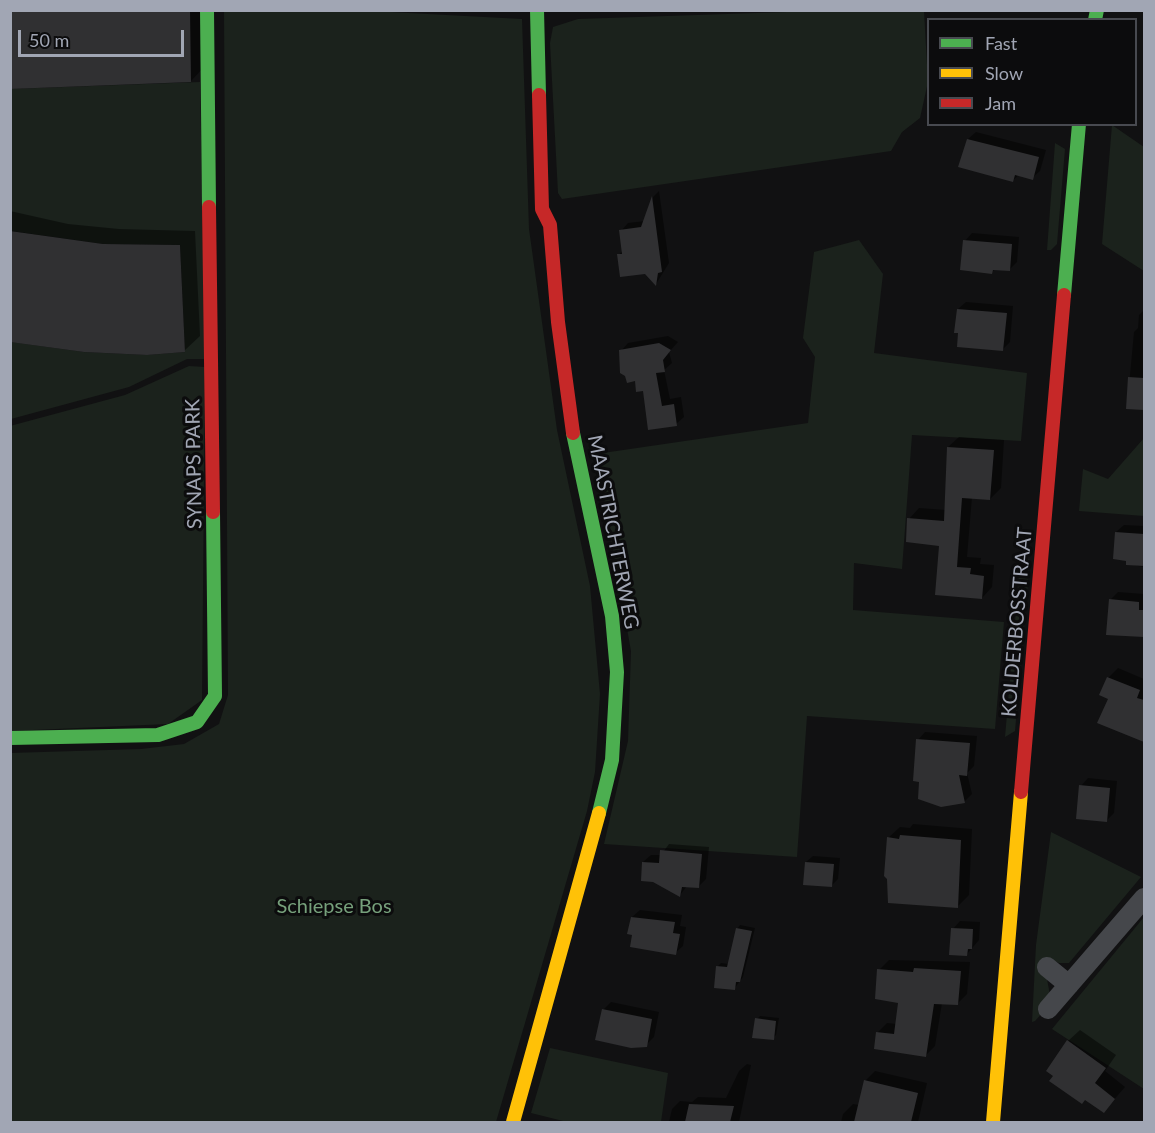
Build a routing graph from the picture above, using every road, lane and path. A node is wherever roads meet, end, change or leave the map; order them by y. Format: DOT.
graph roads {
  1 [pos="207,10"];
  2 [pos="537,10"];
  3 [pos="1079,126"];
  4 [pos="10,738"];
  5 [pos="1144,898"];
  6 [pos="1047,967"];
  7 [pos="1069,985"];
  8 [pos="1048,1010"];
  9 [pos="513,1122"];
  10 [pos="993,1122"];
  1 -- 4 [label="street, SYNAPS PARK"];
  2 -- 9 [label="street, MAASTRICHTERWEG"];
  3 -- 10 [label="street, KOLDERBOSSTRAAT"];
  5 -- 7 [label="street"];
  6 -- 7 [label="street"];
  7 -- 8 [label="street"];
}
